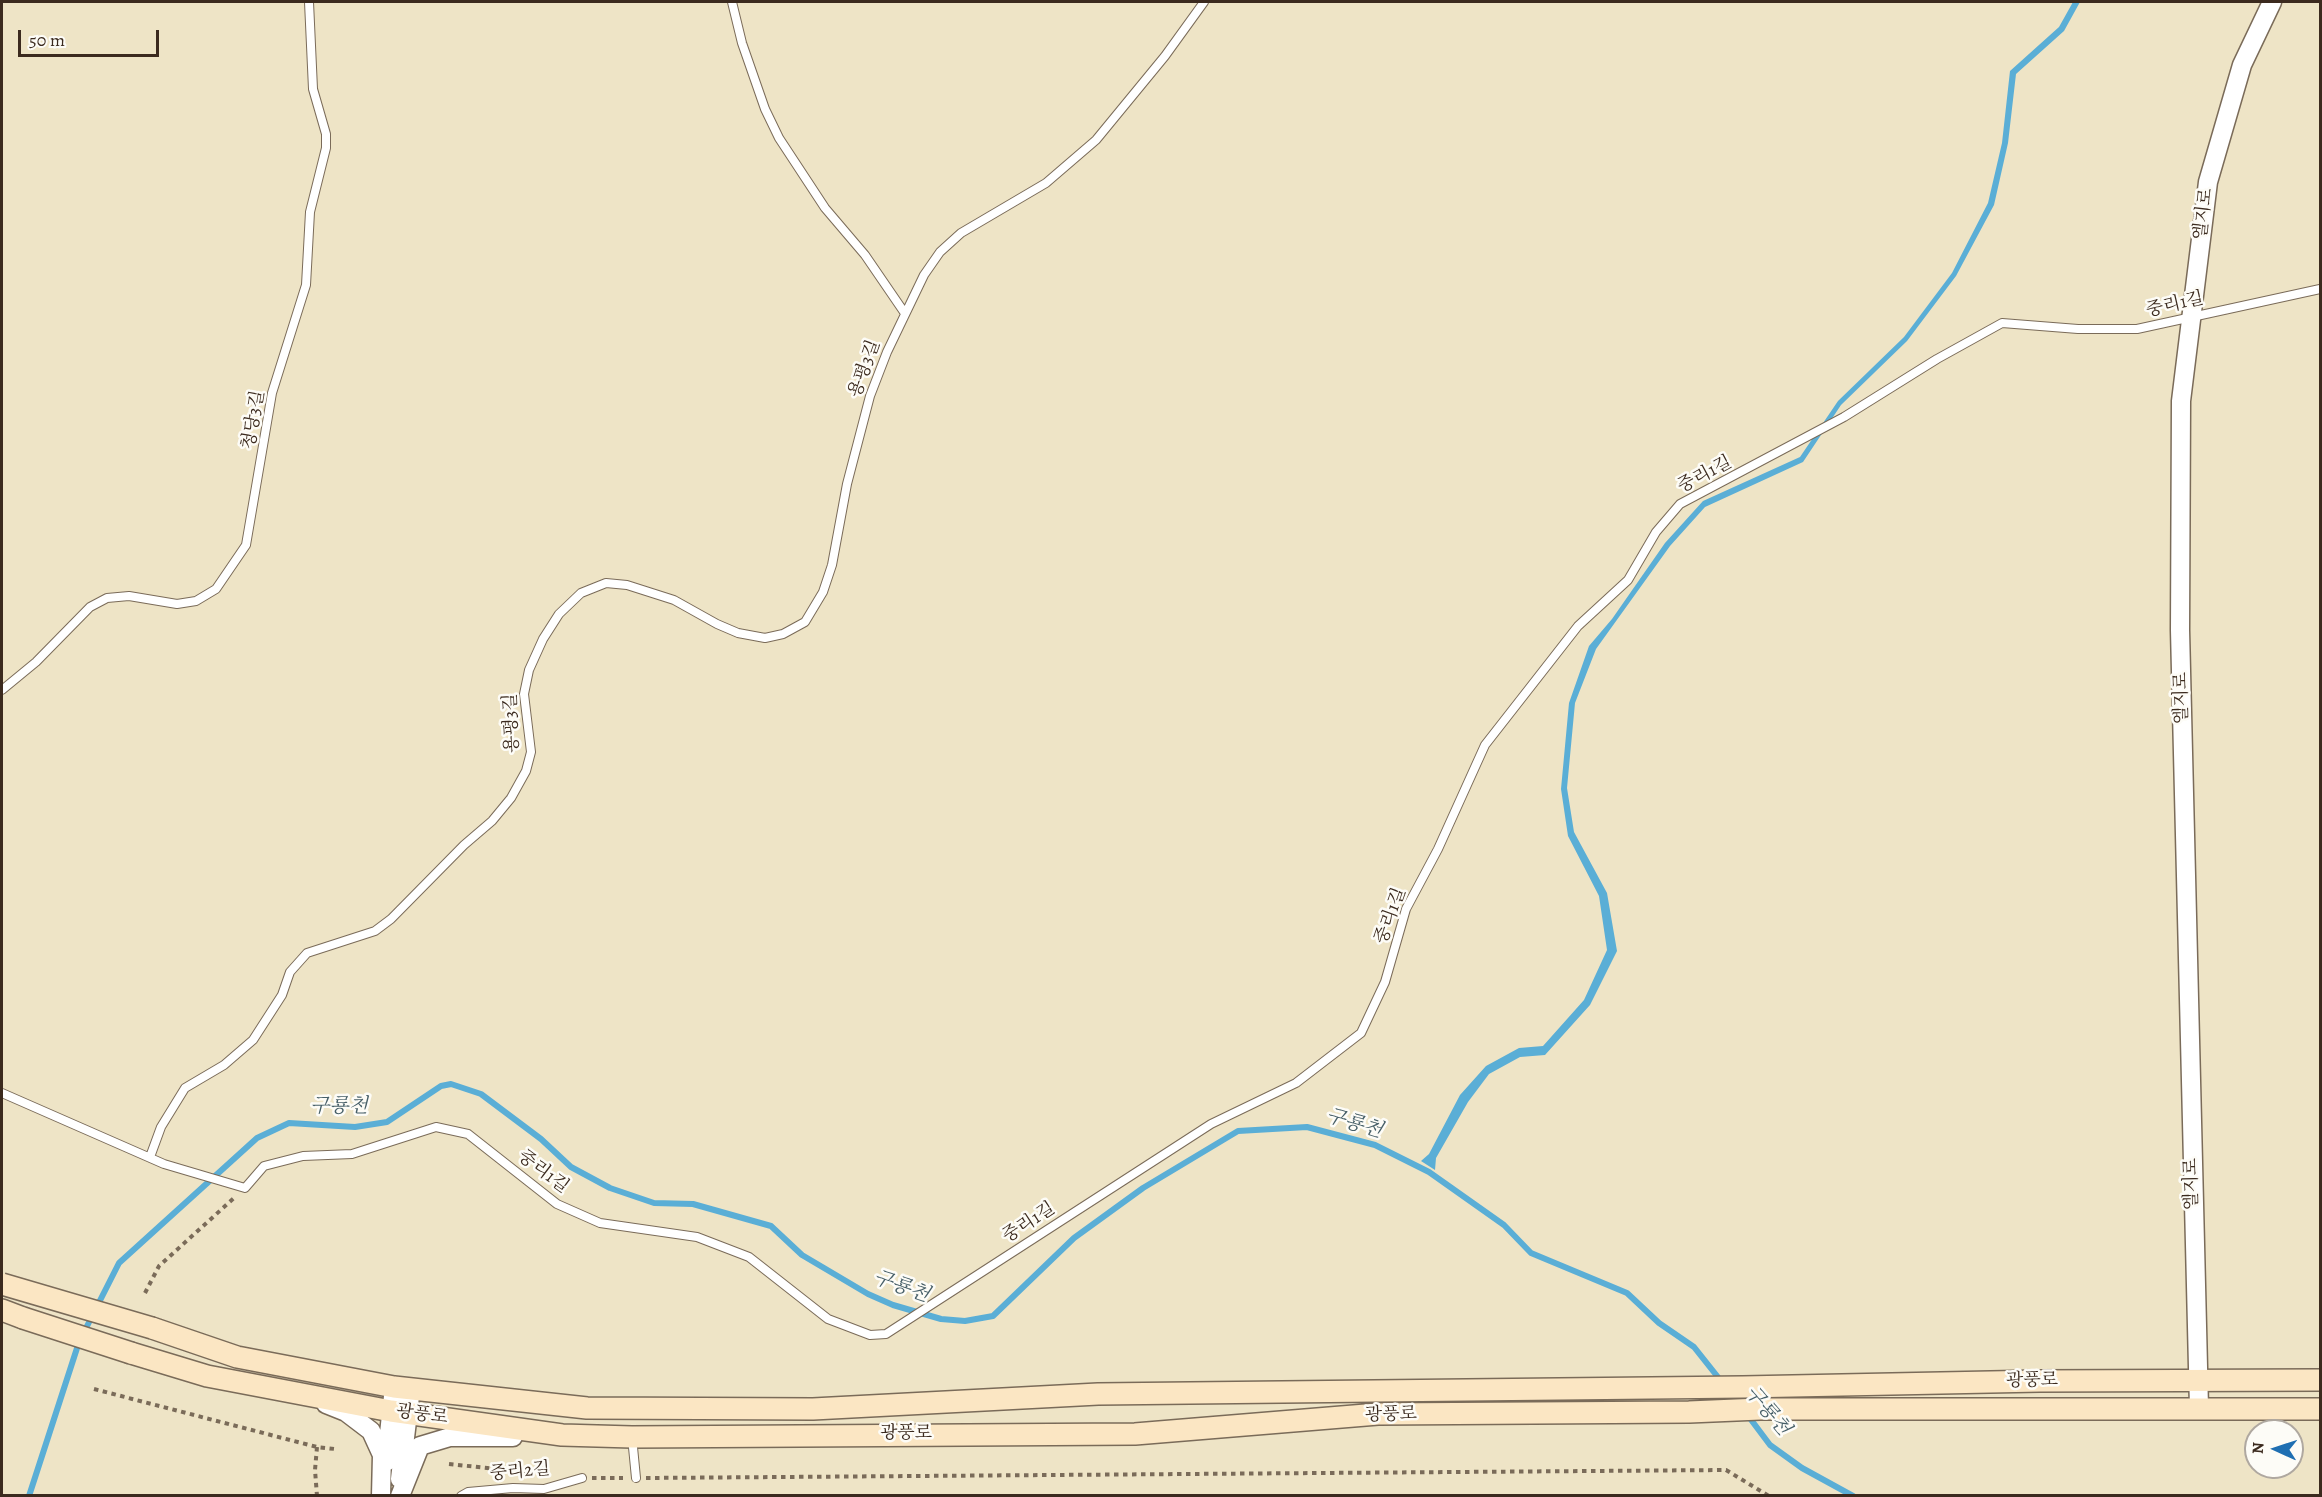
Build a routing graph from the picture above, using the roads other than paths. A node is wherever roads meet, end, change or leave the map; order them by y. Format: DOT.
graph roads {
  1 [pos="309,2"];
  2 [pos="732,2"];
  3 [pos="1204,2"];
  4 [pos="2272,2"];
  5 [pos="2320,289"];
  6 [pos="904,312"];
  7 [pos="2191,317"];
  8 [pos="2,690"];
  9 [pos="2,1093"];
  10 [pos="150,1157"];
  11 [pos="2,1284"];
  12 [pos="2,1310"];
  13 [pos="2196,1380"];
  14 [pos="2320,1380"];
  15 [pos="402,1387"];
  16 [pos="267,1388"];
  17 [pos="2199,1408"];
  18 [pos="2320,1409"];
  19 [pos="399,1412"];
  20 [pos="562,1435"];
  21 [pos="632,1437"];
  22 [pos="582,1478"];
  23 [pos="636,1478"];
  24 [pos="382,1496"];
  25 [pos="399,1496"];
  26 [pos="461,1496"];
  1 -- 8 [label="lane, 청당3길"];
  2 -- 6 [label="lane"];
  3 -- 6 [label="lane, 용평3길"];
  4 -- 7 [label="street, 엘지로"];
  5 -- 7 [label="lane, 중리1길"];
  6 -- 10 [label="lane, 용평3길"];
  7 -- 10 [label="lane, 중리1길"];
  7 -- 13 [label="street, 엘지로"];
  9 -- 10 [label="lane"];
  11 -- 15 [label="main road, 광풍로, bridge"];
  12 -- 16 [label="main road, 광풍로, bridge"];
  13 -- 14 [label="main road, 광풍로"];
  13 -- 15 [label="main road, 광풍로"];
  13 -- 17 [label="street, 엘지로"];
  15 -- 19 [label="street"];
  16 -- 19 [label="main road, 광풍로"];
  16 -- 24 [label="street"];
  17 -- 18 [label="main road, 광풍로"];
  17 -- 21 [label="main road, 광풍로"];
  19 -- 20 [label="main road, 광풍로"];
  19 -- 24 [label="street"];
  19 -- 25 [label="street"];
  20 -- 21 [label="main road, 광풍로"];
  20 -- 25 [label="street"];
  21 -- 23 [label="lane"];
  22 -- 26 [label="lane, 중리2길"];
}
